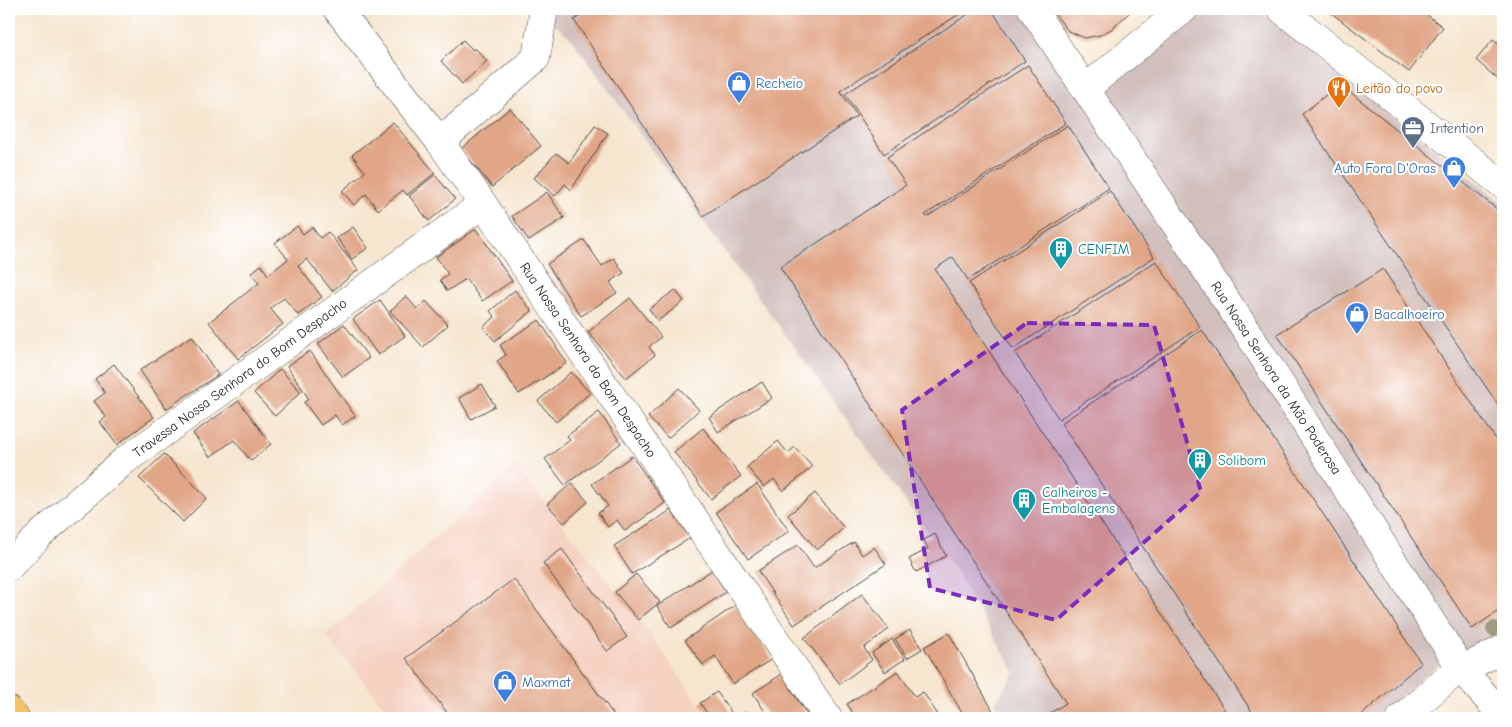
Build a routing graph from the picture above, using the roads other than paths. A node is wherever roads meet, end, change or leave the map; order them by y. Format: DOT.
graph roads {
  1 [pos="337,9"];
  2 [pos="544,9"];
  3 [pos="1032,9"];
  4 [pos="1184,9"];
  5 [pos="1282,9"];
  6 [pos="1086,88"];
  7 [pos="440,142"];
  8 [pos="1503,185"];
  9 [pos="483,204"];
  10 [pos="9,567"];
  11 [pos="1503,649"];
  12 [pos="1462,670"];
  13 [pos="9,710"];
  14 [pos="1503,716"];
  15 [pos="15,718"];
  16 [pos="828,718"];
  17 [pos="1401,718"];
  1 -- 7 [label="street, Rua Nossa Senhora do Bom Despacho"];
  2 -- 7 [label="street"];
  3 -- 6 [label="street, Rua Nossa Senhora da Mão Poderosa"];
  4 -- 6 [label="street"];
  5 -- 8 [label="street"];
  6 -- 12 [label="street, Rua Nossa Senhora da Mão Poderosa"];
  7 -- 9 [label="street, Rua Nossa Senhora do Bom Despacho"];
  9 -- 10 [label="street, Travessa Nossa Senhora do Bom Despacho"];
  9 -- 16 [label="street, Rua Nossa Senhora do Bom Despacho"];
  11 -- 12 [label="street"];
  12 -- 14 [label="street, Rua Nossa Senhora da Mão Poderosa"];
  12 -- 17 [label="street"];
  13 -- 15 [label="highway"];
}
